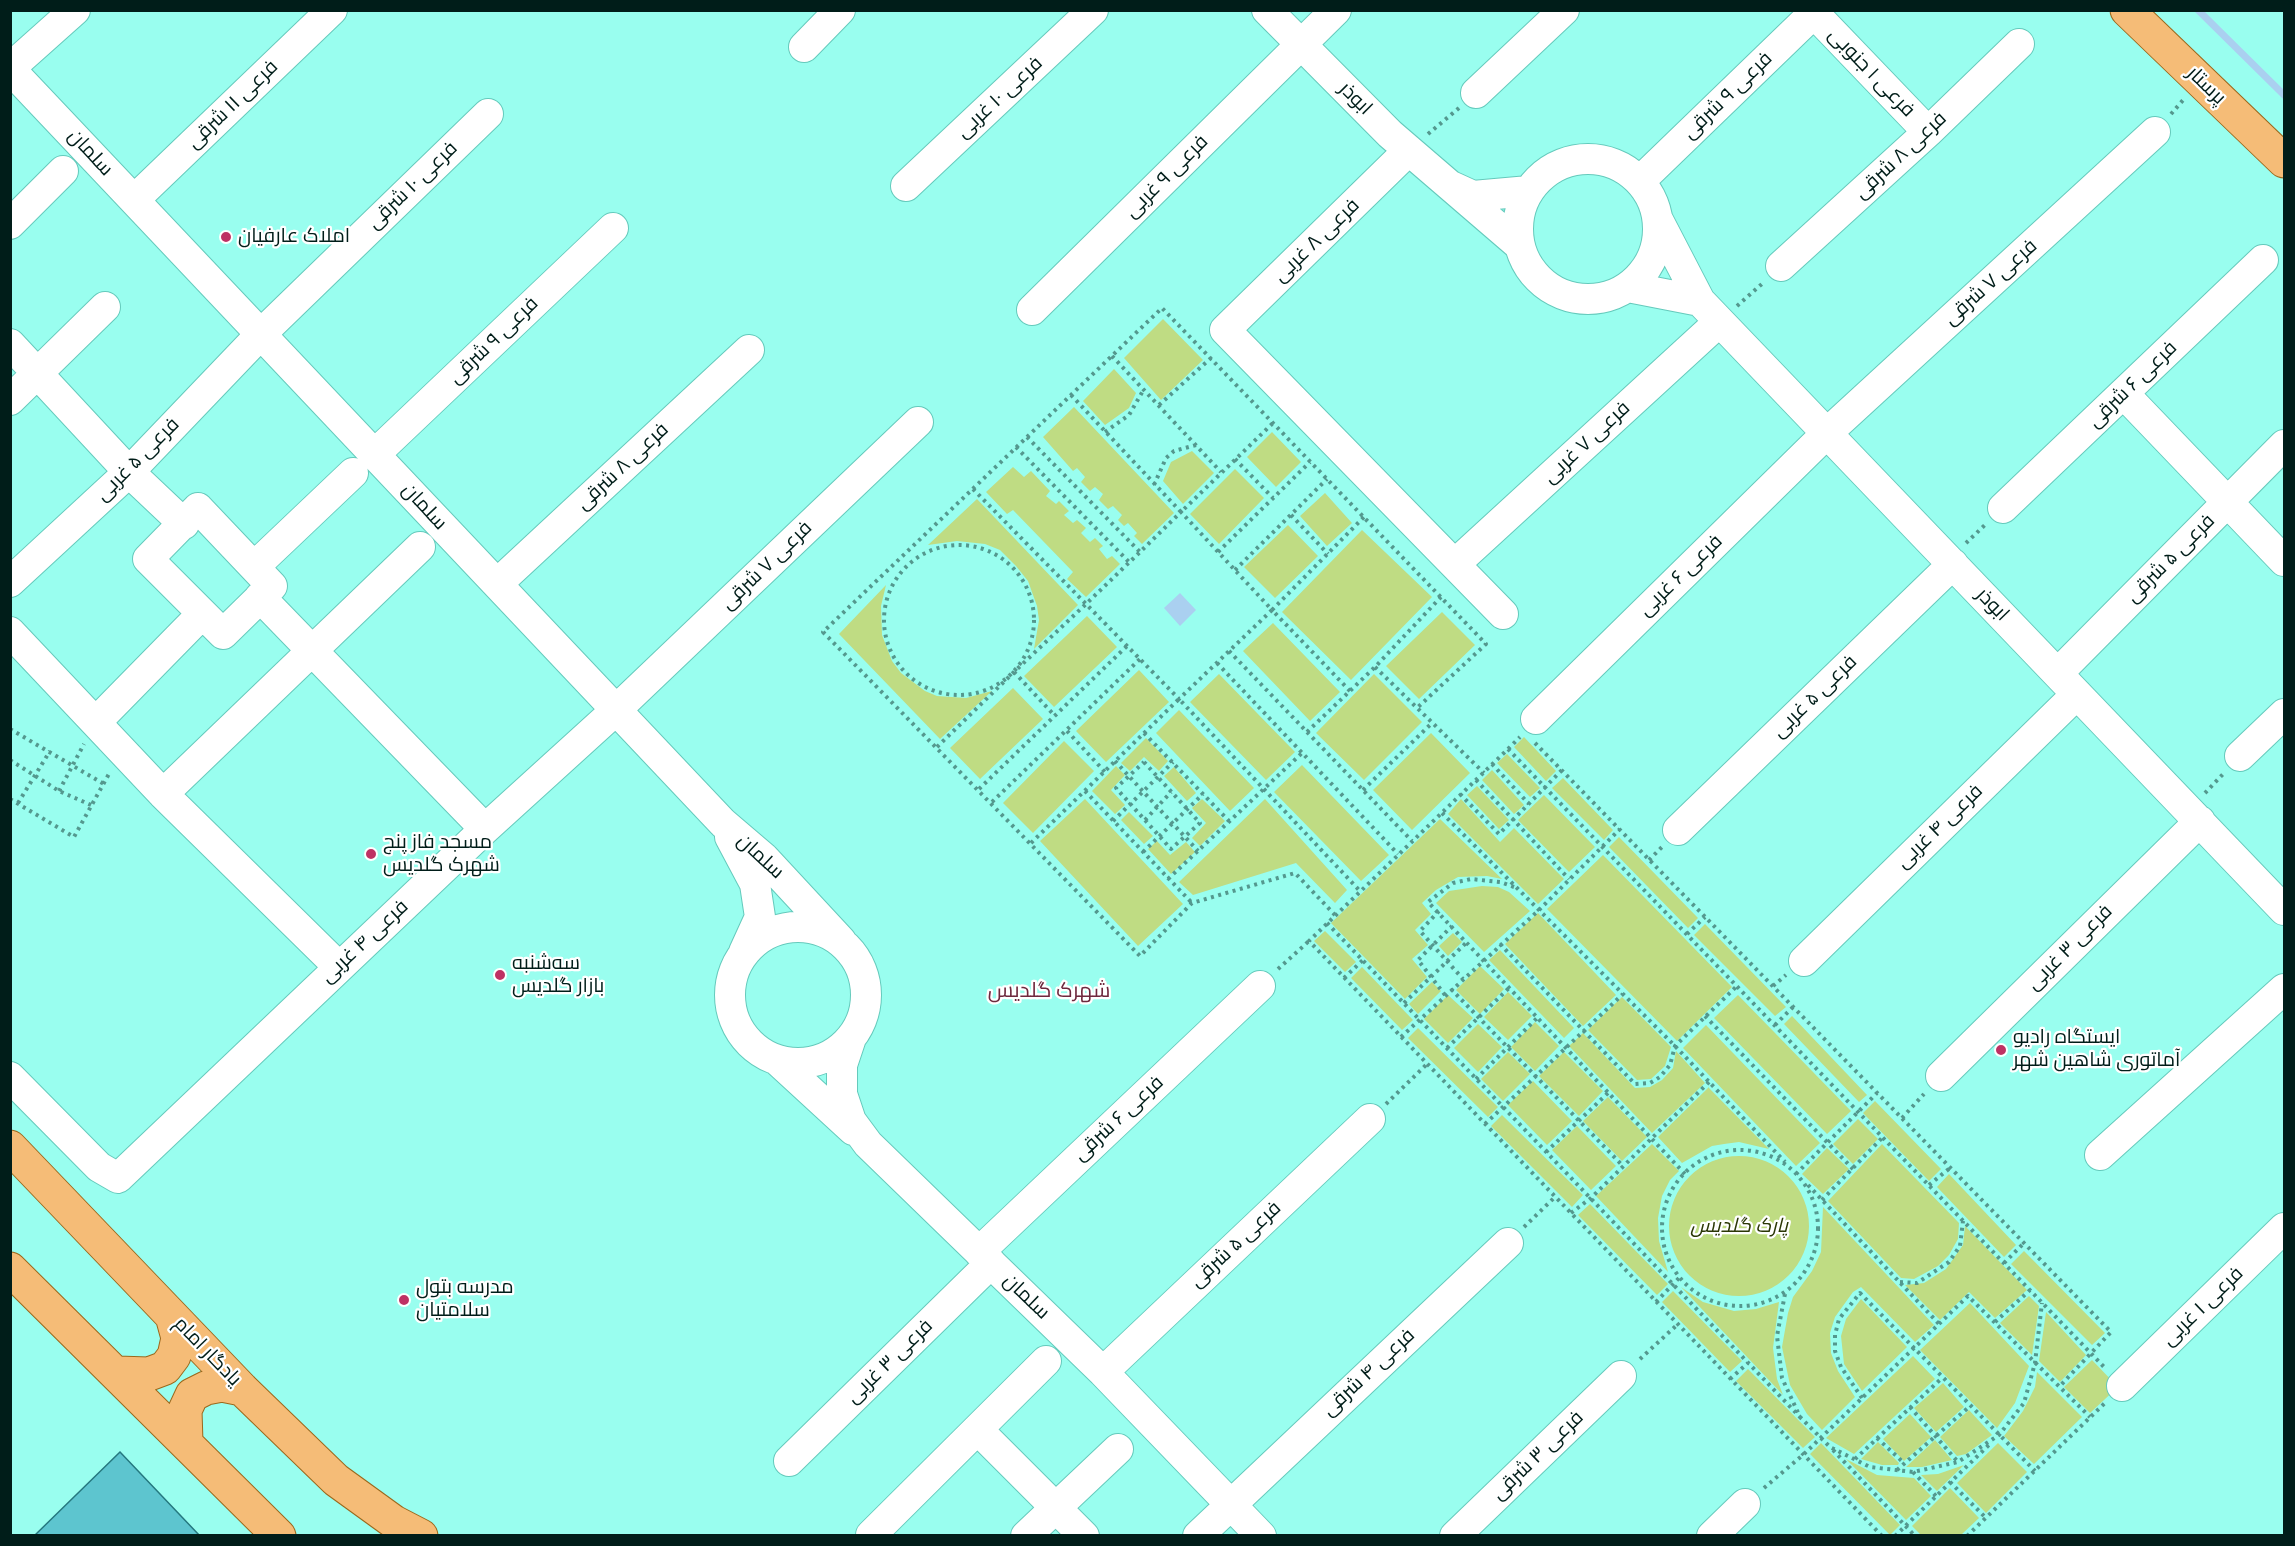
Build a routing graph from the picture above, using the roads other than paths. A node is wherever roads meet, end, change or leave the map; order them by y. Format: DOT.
graph roads {
  1 [pos="75,10"];
  2 [pos="332,10"];
  3 [pos="840,10"];
  4 [pos="1093,10"];
  5 [pos="1267,10"];
  6 [pos="1336,10"];
  7 [pos="1564,10"];
  8 [pos="2127,10"];
  9 [pos="1814,12"];
  10 [pos="1301,45"];
  11 [pos="2019,45"];
  12 [pos="804,47"];
  13 [pos="10,68"];
  14 [pos="1476,93"];
  15 [pos="488,114"];
  16 [pos="1928,132"];
  17 [pos="2155,132"];
  18 [pos="1408,151"];
  19 [pos="2284,161"];
  20 [pos="63,171"];
  21 [pos="1640,181"];
  22 [pos="1445,184"];
  23 [pos="906,186"];
  24 [pos="1529,191"];
  25 [pos="134,200"];
  26 [pos="1658,220"];
  27 [pos="10,224"];
  28 [pos="613,228"];
  29 [pos="1520,245"];
  30 [pos="2263,260"];
  31 [pos="1781,267"];
  32 [pos="1628,287"];
  33 [pos="105,307"];
  34 [pos="1032,310"];
  35 [pos="1710,311"];
  36 [pos="261,334"];
  37 [pos="10,344"];
  38 [pos="748,350"];
  39 [pos="37,373"];
  40 [pos="2124,394"];
  41 [pos="10,400"];
  42 [pos="918,422"];
  43 [pos="1827,433"];
  44 [pos="2284,445"];
  45 [pos="364,464"];
  46 [pos="129,472"];
  47 [pos="2228,501"];
  48 [pos="2003,508"];
  49 [pos="184,524"];
  50 [pos="420,548"];
  51 [pos="2284,561"];
  52 [pos="1950,562"];
  53 [pos="1455,564"];
  54 [pos="254,567"];
  55 [pos="10,582"];
  56 [pos="497,584"];
  57 [pos="260,597"];
  58 [pos="202,614"];
  59 [pos="1503,614"];
  60 [pos="10,632"];
  61 [pos="312,648"];
  62 [pos="2067,683"];
  63 [pos="616,710"];
  64 [pos="2284,714"];
  65 [pos="96,722"];
  66 [pos="1534,729"];
  67 [pos="2240,756"];
  68 [pos="163,794"];
  69 [pos="2194,815"];
  70 [pos="723,824"];
  71 [pos="485,829"];
  72 [pos="1678,830"];
  73 [pos="2284,910"];
  74 [pos="841,941"];
  75 [pos="744,952"];
  76 [pos="1804,961"];
  77 [pos="339,967"];
  78 [pos="1260,986"];
  79 [pos="2284,989"];
  80 [pos="851,1038"];
  81 [pos="778,1061"];
  82 [pos="1941,1076"];
  83 [pos="10,1077"];
  84 [pos="1370,1119"];
  85 [pos="868,1144"];
  86 [pos="10,1146"];
  87 [pos="2100,1155"];
  88 [pos="2284,1228"];
  89 [pos="1508,1243"];
  90 [pos="985,1258"];
  91 [pos="16,1285"];
  92 [pos="172,1316"];
  93 [pos="1046,1361"];
  94 [pos="117,1372"];
  95 [pos="1103,1372"];
  96 [pos="1621,1376"];
  97 [pos="2122,1386"];
  98 [pos="242,1389"];
  99 [pos="978,1430"];
  100 [pos="186,1443"];
  101 [pos="1118,1449"];
  102 [pos="789,1461"];
  103 [pos="1230,1504"];
  104 [pos="1745,1504"];
  105 [pos="1055,1506"];
  106 [pos="871,1535"];
  107 [pos="279,1536"];
  108 [pos="421,1536"];
  109 [pos="1026,1536"];
  110 [pos="1084,1536"];
  111 [pos="1198,1536"];
  112 [pos="1261,1536"];
  113 [pos="1455,1536"];
  114 [pos="1712,1536"];
  1 -- 13 [label="street"];
  2 -- 25 [label="street, فرعی ۱۱ شرقی"];
  3 -- 12 [label="street"];
  4 -- 23 [label="street, فرعی ۱۰ غربی"];
  5 -- 10 [label="street, ابوذر"];
  6 -- 10 [label="street"];
  7 -- 14 [label="street"];
  8 -- 19 [label="main road, پرستار"];
  9 -- 16 [label="street, فرعی ۱ جنوبی"];
  9 -- 21 [label="street, فرعی ۹ شرقی"];
  10 -- 18 [label="street, ابوذر"];
  10 -- 34 [label="street, فرعی ۹ غربی"];
  11 -- 16 [label="street, فرعی ۸ شرقی"];
  13 -- 25 [label="street, سلمان"];
  15 -- 36 [label="street, فرعی ۱۰ شرقی"];
  16 -- 31 [label="street, فرعی ۸ شرقی"];
  17 -- 43 [label="street, فرعی ۷ شرقی"];
  18 -- 22 [label="street, ابوذر"];
  18 -- 53 [label="street, فرعی ۸ غربی"];
  20 -- 27 [label="street"];
  21 -- 24 [label="street"];
  21 -- 26 [label="street"];
  22 -- 24 [label="street"];
  22 -- 29 [label="street, ابوذر"];
  24 -- 29 [label="street"];
  25 -- 36 [label="street, سلمان"];
  26 -- 32 [label="street"];
  26 -- 35 [label="street, ابوذر"];
  28 -- 45 [label="street, فرعی ۹ شرقی"];
  29 -- 32 [label="street"];
  30 -- 40 [label="street, فرعی ۶ شرقی"];
  32 -- 35 [label="street"];
  33 -- 39 [label="street"];
  35 -- 43 [label="street, ابوذر"];
  35 -- 53 [label="street, فرعی ۷ غربی"];
  36 -- 45 [label="street, سلمان"];
  36 -- 46 [label="street, فرعی ۵ غربی"];
  37 -- 39 [label="street"];
  38 -- 56 [label="street, فرعی ۸ شرقی"];
  39 -- 41 [label="street"];
  39 -- 46 [label="street"];
  40 -- 47 [label="street"];
  40 -- 48 [label="street, فرعی ۶ شرقی"];
  42 -- 63 [label="street, فرعی ۷ شرقی"];
  43 -- 52 [label="street, ابوذر"];
  43 -- 66 [label="street, فرعی ۶ غربی"];
  44 -- 47 [label="street, فرعی ۵ شرقی"];
  45 -- 54 [label="street, فرعی ۹ شرقی"];
  45 -- 56 [label="street, سلمان"];
  46 -- 49 [label="street"];
  46 -- 55 [label="street, فرعی ۵ غربی"];
  47 -- 51 [label="street"];
  47 -- 62 [label="street, فرعی ۵ شرقی"];
  49 -- 54 [label="street"];
  49 -- 58 [label="street"];
  50 -- 61 [label="street"];
  52 -- 62 [label="street, ابوذر"];
  52 -- 72 [label="street, فرعی ۵ غربی"];
  53 -- 59 [label="street"];
  54 -- 57 [label="street"];
  56 -- 63 [label="street, سلمان"];
  57 -- 58 [label="street"];
  57 -- 61 [label="street"];
  58 -- 65 [label="street"];
  60 -- 65 [label="street"];
  61 -- 68 [label="street"];
  61 -- 71 [label="street"];
  62 -- 69 [label="street, ابوذر"];
  62 -- 76 [label="street, فرعی ۴ غربی"];
  63 -- 70 [label="street, سلمان"];
  63 -- 71 [label="street, فرعی ۴ غربی"];
  64 -- 67 [label="street"];
  65 -- 68 [label="street"];
  68 -- 77 [label="street"];
  69 -- 73 [label="street, ابوذر"];
  69 -- 82 [label="street, فرعی ۳ غربی"];
  70 -- 74 [label="street, سلمان"];
  70 -- 75 [label="street"];
  71 -- 77 [label="street, فرعی ۴ غربی"];
  74 -- 75 [label="street"];
  74 -- 80 [label="street"];
  75 -- 81 [label="street"];
  77 -- 83 [label="street, فرعی ۴ غربی"];
  78 -- 90 [label="street, فرعی ۶ شرقی"];
  79 -- 87 [label="street"];
  80 -- 81 [label="street"];
  80 -- 85 [label="street, سلمان"];
  81 -- 85 [label="street"];
  84 -- 95 [label="street, فرعی ۵ شرقی"];
  85 -- 90 [label="street, سلمان"];
  86 -- 92 [label="main road, یادگار امام"];
  88 -- 97 [label="street, فرعی ۱ غربی"];
  89 -- 103 [label="street, فرعی ۴ شرقی"];
  90 -- 95 [label="street, سلمان"];
  90 -- 102 [label="street, فرعی ۳ غربی"];
  91 -- 94 [label="main road"];
  92 -- 94 [label="main road"];
  92 -- 98 [label="main road, یادگار امام"];
  93 -- 99 [label="street"];
  94 -- 100 [label="main road"];
  95 -- 103 [label="street, سلمان"];
  96 -- 113 [label="street, فرعی ۳ شرقی"];
  98 -- 100 [label="main road"];
  98 -- 108 [label="main road, یادگار امام"];
  99 -- 105 [label="street"];
  99 -- 106 [label="street"];
  100 -- 107 [label="main road"];
  101 -- 105 [label="street"];
  103 -- 111 [label="street, فرعی ۴ شرقی"];
  103 -- 112 [label="street, سلمان"];
  104 -- 114 [label="street"];
  105 -- 109 [label="street"];
  105 -- 110 [label="street"];
}
